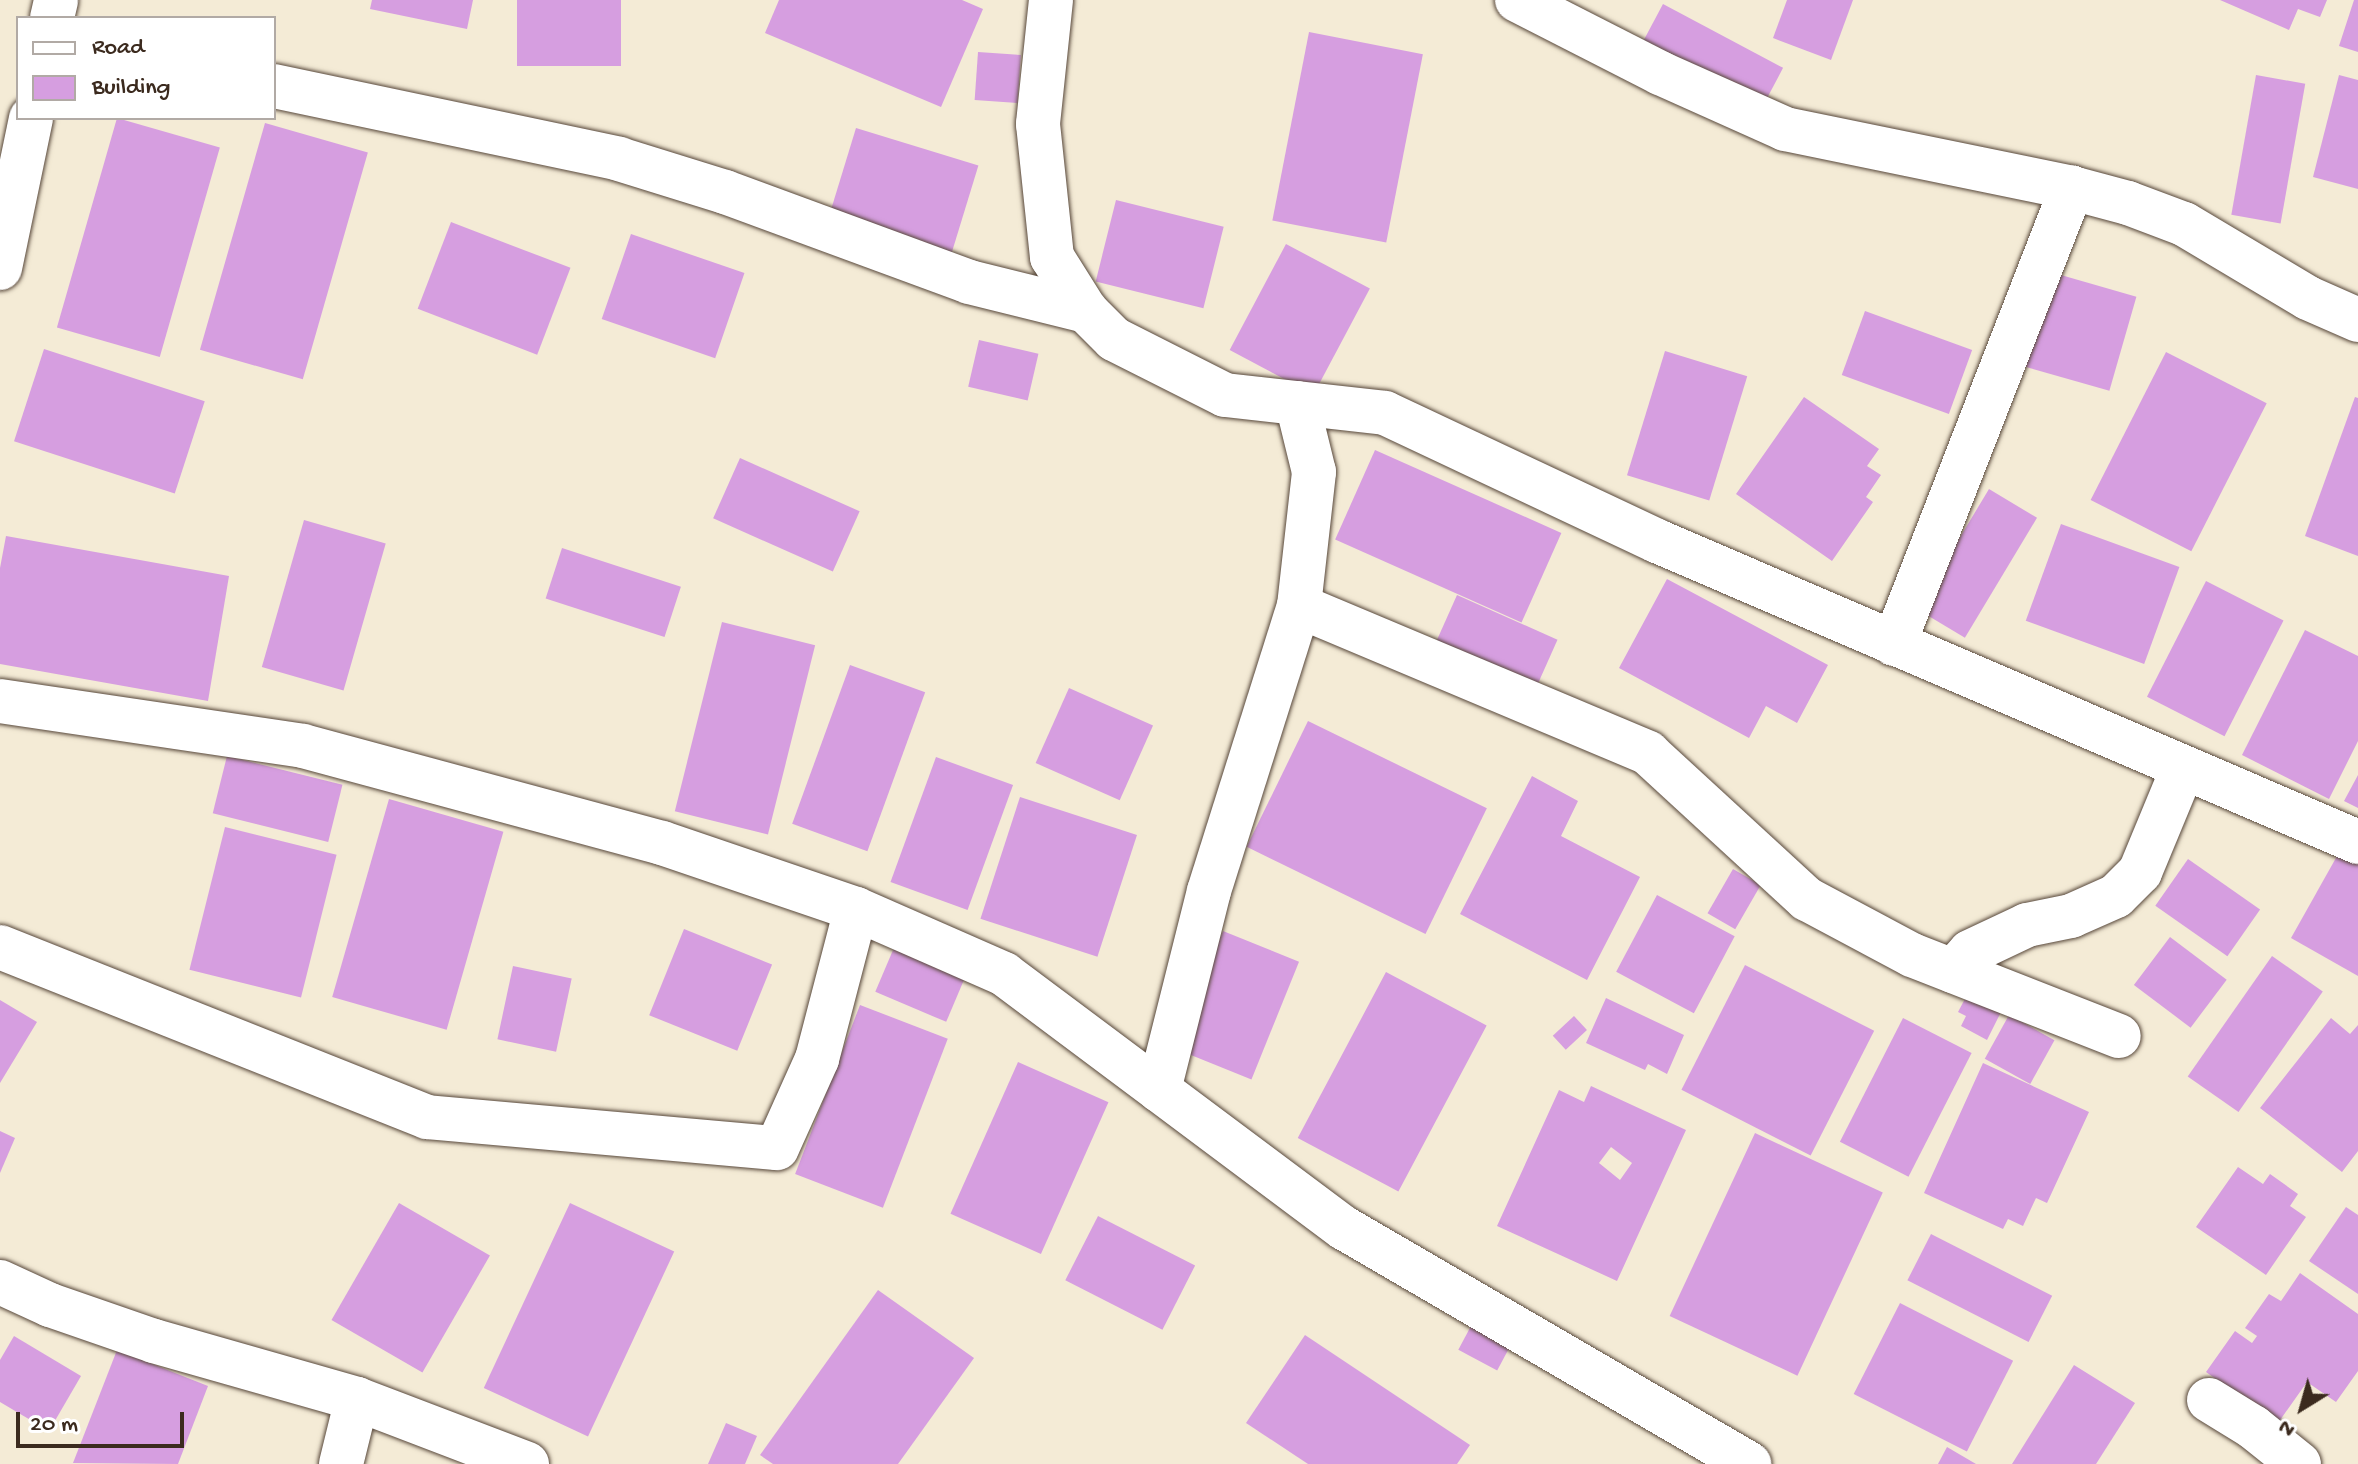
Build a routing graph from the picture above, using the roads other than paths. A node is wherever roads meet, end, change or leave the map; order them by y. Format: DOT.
graph roads {
  1 [pos="1051,0"];
  2 [pos="1517,0"];
  3 [pos="276,86"];
  4 [pos="31,120"];
  5 [pos="2072,188"];
  6 [pos="0,268"];
  7 [pos="1086,311"];
  8 [pos="2358,320"];
  9 [pos="1297,403"];
  10 [pos="1299,606"];
  11 [pos="1894,644"];
  12 [pos="0,701"];
  13 [pos="2183,768"];
  14 [pos="2358,842"];
  15 [pos="856,909"];
  16 [pos="0,947"];
  17 [pos="1953,971"];
  18 [pos="2119,1036"];
  19 [pos="1159,1090"];
  20 [pos="0,1282"];
  21 [pos="357,1399"];
  22 [pos="2209,1400"];
  23 [pos="341,1464"];
  24 [pos="527,1464"];
  25 [pos="1749,1464"];
  26 [pos="2299,1464"];
  1 -- 7 [label="street"];
  2 -- 5 [label="street"];
  3 -- 7 [label="street"];
  4 -- 6 [label="street"];
  5 -- 8 [label="street"];
  5 -- 11 [label="street"];
  7 -- 9 [label="street"];
  9 -- 10 [label="street"];
  9 -- 11 [label="street"];
  10 -- 17 [label="street"];
  10 -- 19 [label="street"];
  11 -- 13 [label="street"];
  12 -- 15 [label="street"];
  13 -- 14 [label="street"];
  13 -- 17 [label="street"];
  15 -- 16 [label="street"];
  15 -- 19 [label="street"];
  17 -- 18 [label="street"];
  19 -- 25 [label="street"];
  20 -- 21 [label="street"];
  21 -- 23 [label="street"];
  21 -- 24 [label="street"];
  22 -- 26 [label="street"];
}
